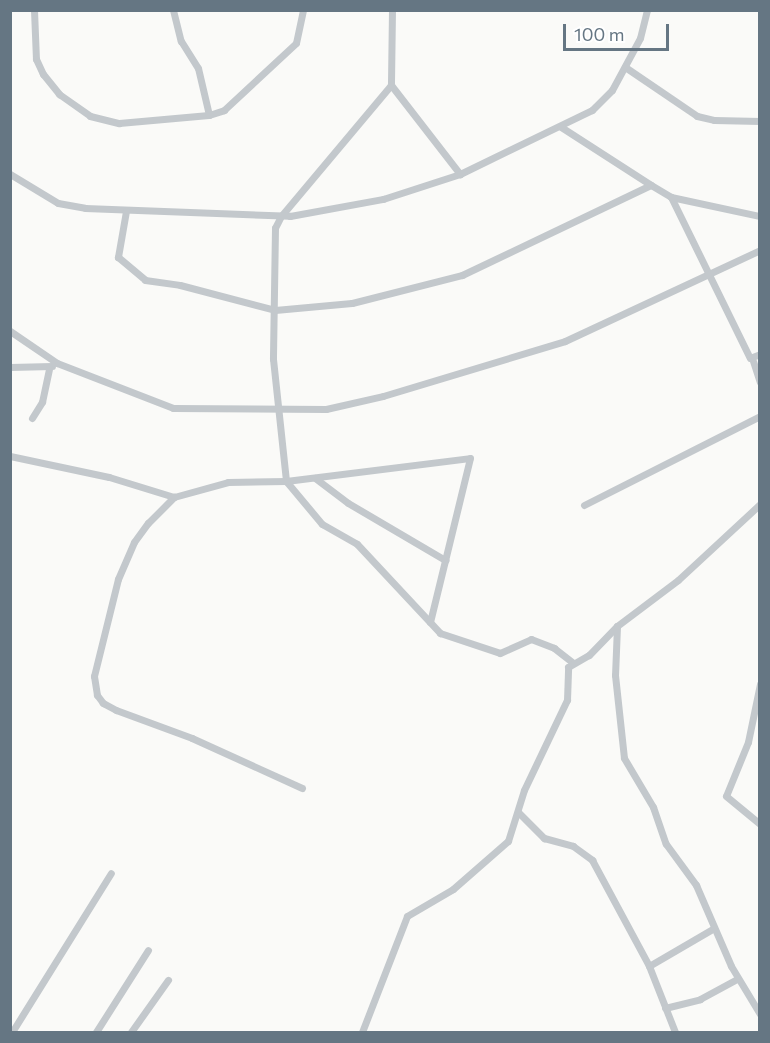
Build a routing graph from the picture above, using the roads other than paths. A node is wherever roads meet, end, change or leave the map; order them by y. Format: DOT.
graph roads {
  1 [pos="34,10"];
  2 [pos="173,10"];
  3 [pos="303,10"];
  4 [pos="392,10"];
  5 [pos="647,10"];
  6 [pos="625,67"];
  7 [pos="391,85"];
  8 [pos="209,115"];
  9 [pos="759,121"];
  10 [pos="561,128"];
  11 [pos="10,174"];
  12 [pos="460,174"];
  13 [pos="651,185"];
  14 [pos="671,197"];
  15 [pos="126,211"];
  16 [pos="281,216"];
  17 [pos="759,216"];
  18 [pos="759,250"];
  19 [pos="710,274"];
  20 [pos="275,310"];
  21 [pos="10,331"];
  22 [pos="759,354"];
  23 [pos="752,360"];
  24 [pos="55,362"];
  25 [pos="10,368"];
  26 [pos="49,368"];
  27 [pos="759,368"];
  28 [pos="759,382"];
  29 [pos="276,410"];
  30 [pos="759,416"];
  31 [pos="32,418"];
  32 [pos="10,456"];
  33 [pos="315,477"];
  34 [pos="286,481"];
  35 [pos="174,497"];
  36 [pos="584,505"];
  37 [pos="759,505"];
  38 [pos="445,560"];
  39 [pos="430,622"];
  40 [pos="617,626"];
  41 [pos="573,663"];
  42 [pos="759,684"];
  43 [pos="302,788"];
  44 [pos="518,812"];
  45 [pos="759,824"];
  46 [pos="111,873"];
  47 [pos="714,928"];
  48 [pos="148,950"];
  49 [pos="649,966"];
  50 [pos="737,979"];
  51 [pos="168,980"];
  52 [pos="664,1008"];
  53 [pos="759,1014"];
  54 [pos="12,1032"];
  55 [pos="96,1032"];
  56 [pos="131,1032"];
  57 [pos="362,1032"];
  58 [pos="675,1032"];
  1 -- 8 [label="street"];
  2 -- 8 [label="street"];
  3 -- 8 [label="street"];
  4 -- 7 [label="street"];
  5 -- 6 [label="street"];
  6 -- 9 [label="street"];
  6 -- 10 [label="street"];
  7 -- 12 [label="street"];
  7 -- 16 [label="street"];
  10 -- 12 [label="street"];
  10 -- 13 [label="street"];
  11 -- 15 [label="street"];
  12 -- 16 [label="street"];
  13 -- 14 [label="street"];
  13 -- 20 [label="street"];
  14 -- 17 [label="street"];
  14 -- 19 [label="street"];
  15 -- 16 [label="street"];
  15 -- 20 [label="street"];
  16 -- 20 [label="street"];
  18 -- 19 [label="street"];
  19 -- 23 [label="street"];
  19 -- 29 [label="street"];
  20 -- 29 [label="street"];
  21 -- 24 [label="street"];
  22 -- 23 [label="street"];
  23 -- 27 [label="street"];
  23 -- 28 [label="street"];
  24 -- 26 [label="street"];
  24 -- 29 [label="street"];
  25 -- 26 [label="street"];
  26 -- 31 [label="street"];
  29 -- 34 [label="street"];
  30 -- 36 [label="street"];
  32 -- 35 [label="street"];
  33 -- 34 [label="street"];
  33 -- 38 [label="street"];
  33 -- 38 [label="street"];
  34 -- 35 [label="street"];
  34 -- 39 [label="street"];
  35 -- 43 [label="street"];
  37 -- 40 [label="street"];
  38 -- 39 [label="street"];
  39 -- 41 [label="street"];
  40 -- 41 [label="street"];
  40 -- 47 [label="street"];
  41 -- 44 [label="street"];
  42 -- 45 [label="street"];
  44 -- 49 [label="street"];
  44 -- 57 [label="street"];
  46 -- 54 [label="street"];
  47 -- 49 [label="street"];
  47 -- 50 [label="street"];
  48 -- 55 [label="street"];
  49 -- 52 [label="street"];
  50 -- 52 [label="street"];
  50 -- 53 [label="street"];
  51 -- 56 [label="street"];
  52 -- 58 [label="street"];
}
